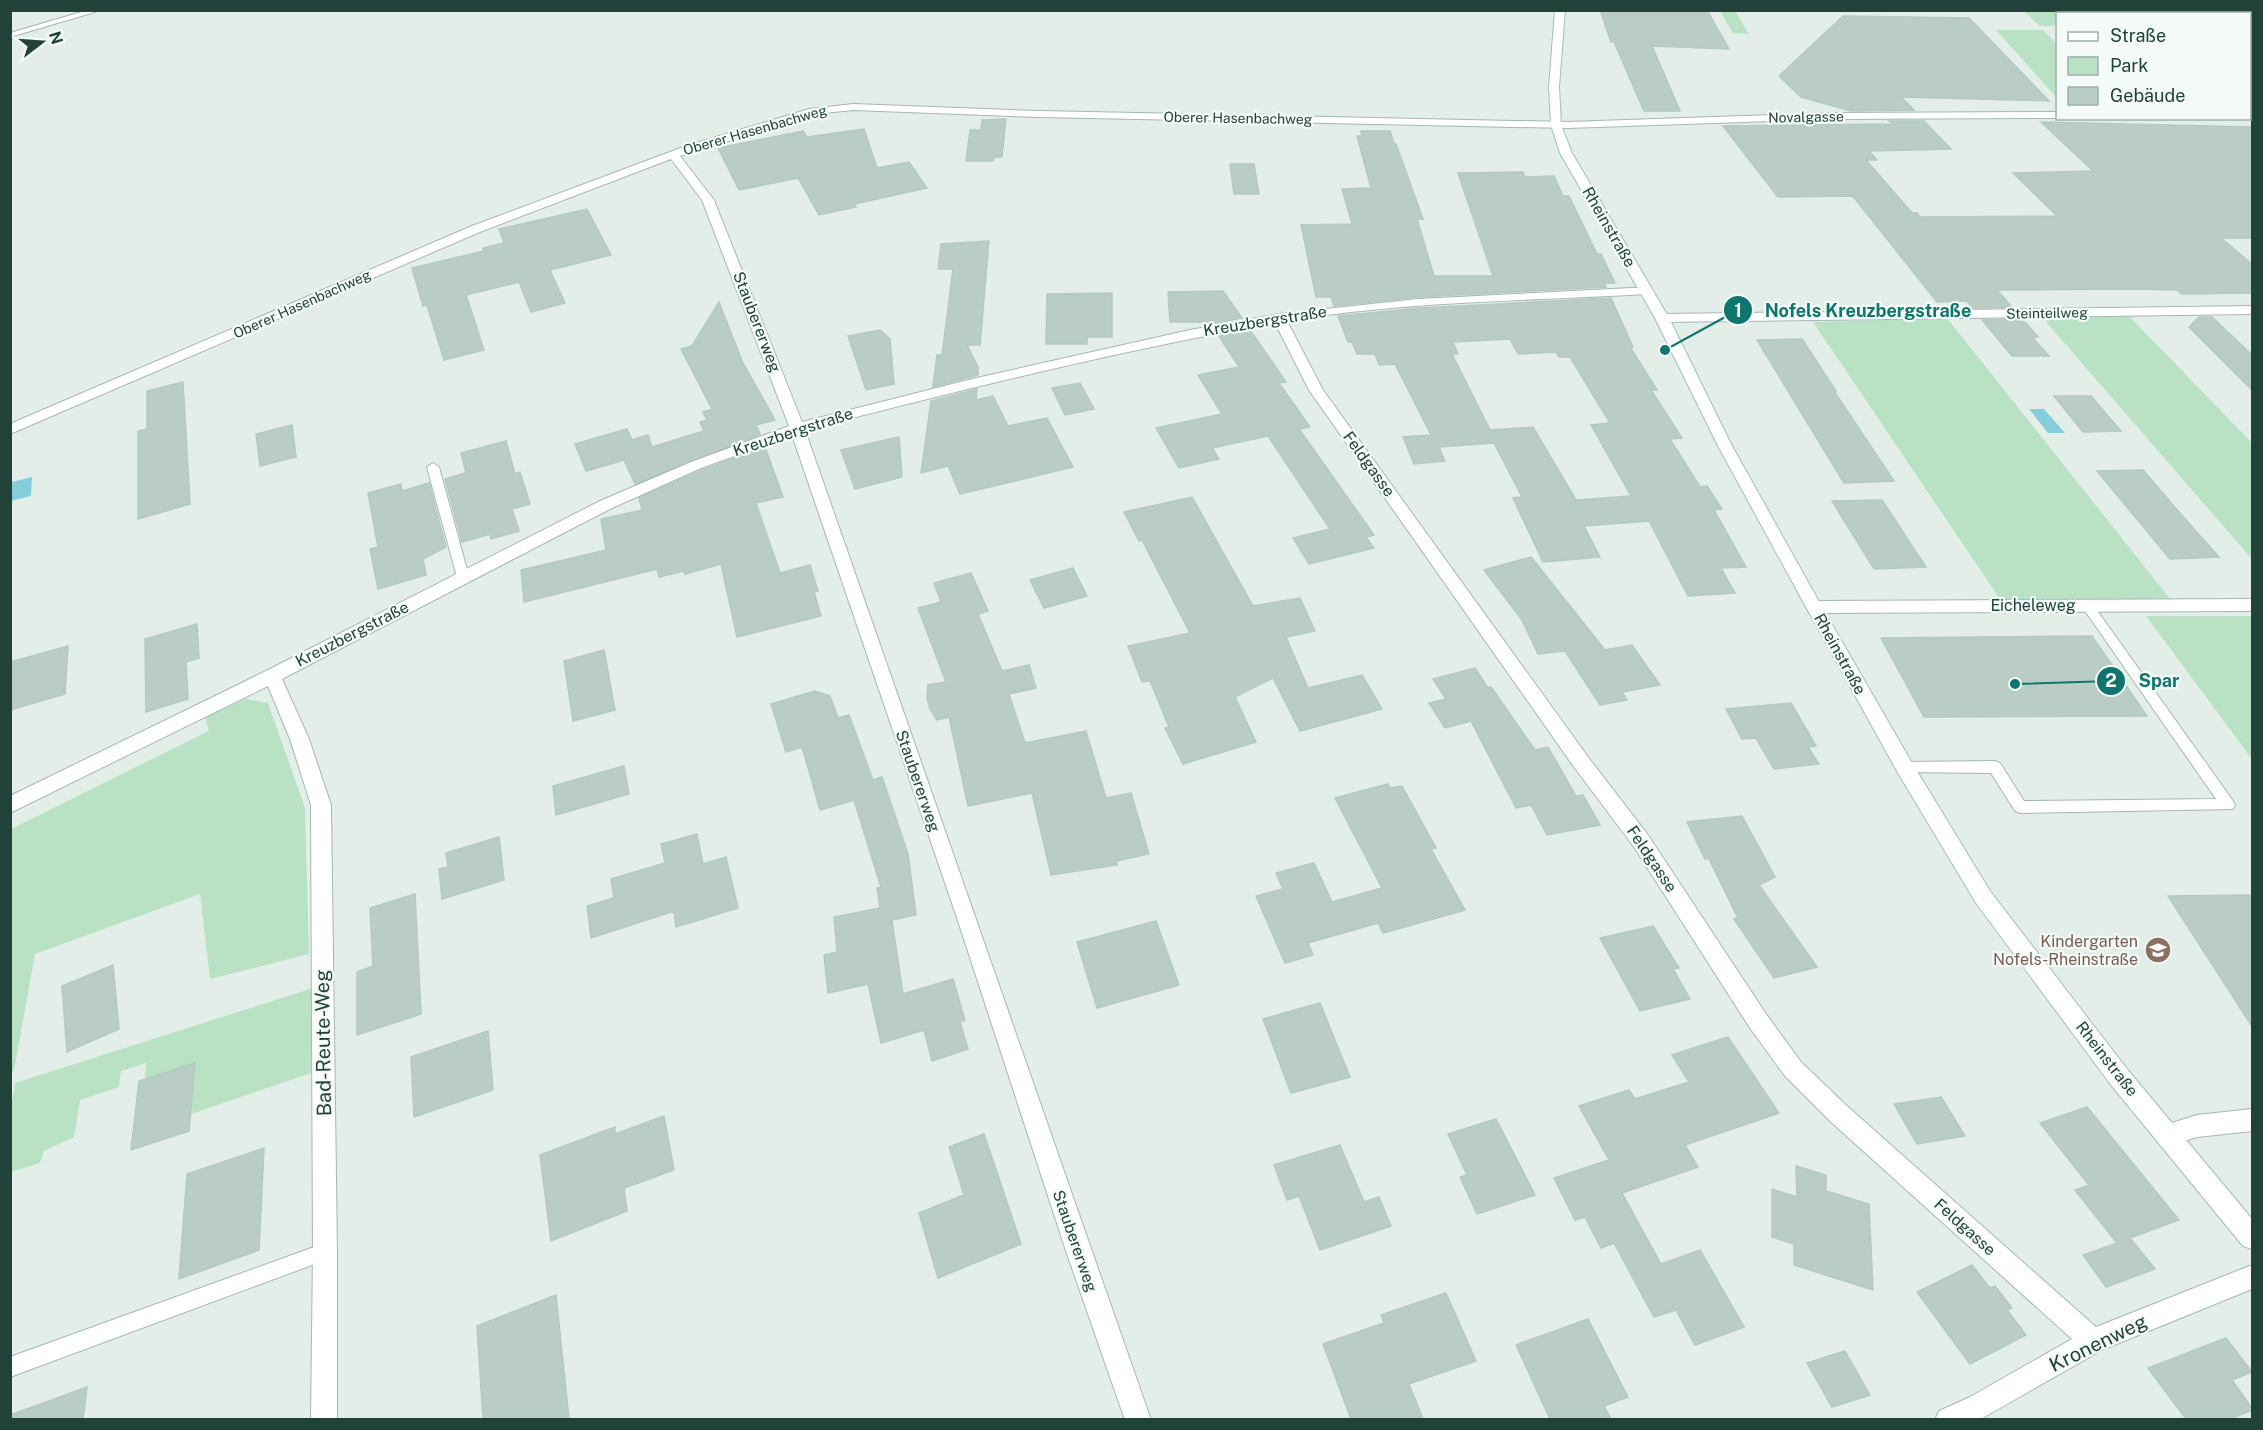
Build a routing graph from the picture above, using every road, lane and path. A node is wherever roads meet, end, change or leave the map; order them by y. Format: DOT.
graph roads {
  1 [pos="1560,10"];
  2 [pos="91,12"];
  3 [pos="10,35"];
  4 [pos="2056,115"];
  5 [pos="1556,125"];
  6 [pos="673,154"];
  7 [pos="1646,290"];
  8 [pos="2253,310"];
  9 [pos="1279,318"];
  10 [pos="1662,318"];
  11 [pos="797,428"];
  12 [pos="10,430"];
  13 [pos="433,468"];
  14 [pos="464,577"];
  15 [pos="2087,605"];
  16 [pos="2253,605"];
  17 [pos="1814,607"];
  18 [pos="272,676"];
  19 [pos="1905,768"];
  20 [pos="10,806"];
  21 [pos="2253,1120"];
  22 [pos="2167,1135"];
  23 [pos="2253,1237"];
  24 [pos="325,1252"];
  25 [pos="2253,1277"];
  26 [pos="2093,1341"];
  27 [pos="10,1367"];
  28 [pos="324,1419"];
  29 [pos="1138,1419"];
  30 [pos="1948,1419"];
  1 -- 5 [label="street, Rheinstraße"];
  2 -- 3 [label="lane"];
  4 -- 5 [label="street, Novalgasse"];
  5 -- 6 [label="street, Oberer Hasenbachweg"];
  5 -- 7 [label="street, Rheinstraße"];
  6 -- 11 [label="street, Staubererweg"];
  6 -- 12 [label="street, Oberer Hasenbachweg"];
  7 -- 9 [label="street, Kreuzbergstraße"];
  7 -- 10 [label="street, Rheinstraße"];
  8 -- 10 [label="street, Steinteilweg"];
  9 -- 11 [label="street, Kreuzbergstraße"];
  9 -- 26 [label="street, Feldgasse"];
  10 -- 17 [label="street, Rheinstraße"];
  11 -- 14 [label="street, Kreuzbergstraße"];
  11 -- 29 [label="street, Staubererweg"];
  13 -- 14 [label="lane"];
  14 -- 18 [label="street, Kreuzbergstraße"];
  15 -- 16 [label="street, Eicheleweg"];
  15 -- 17 [label="street, Eicheleweg"];
  15 -- 19 [label="lane"];
  17 -- 19 [label="street, Rheinstraße"];
  18 -- 20 [label="street, Kreuzbergstraße"];
  18 -- 24 [label="street, Bad-Reute-Weg"];
  19 -- 22 [label="street, Rheinstraße"];
  21 -- 22 [label="street"];
  22 -- 23 [label="street, Rheinstraße"];
  24 -- 27 [label="lane"];
  24 -- 28 [label="street, Bad-Reute-Weg"];
  25 -- 26 [label="street, Kronenweg"];
  26 -- 30 [label="street, Kronenweg"];
}
